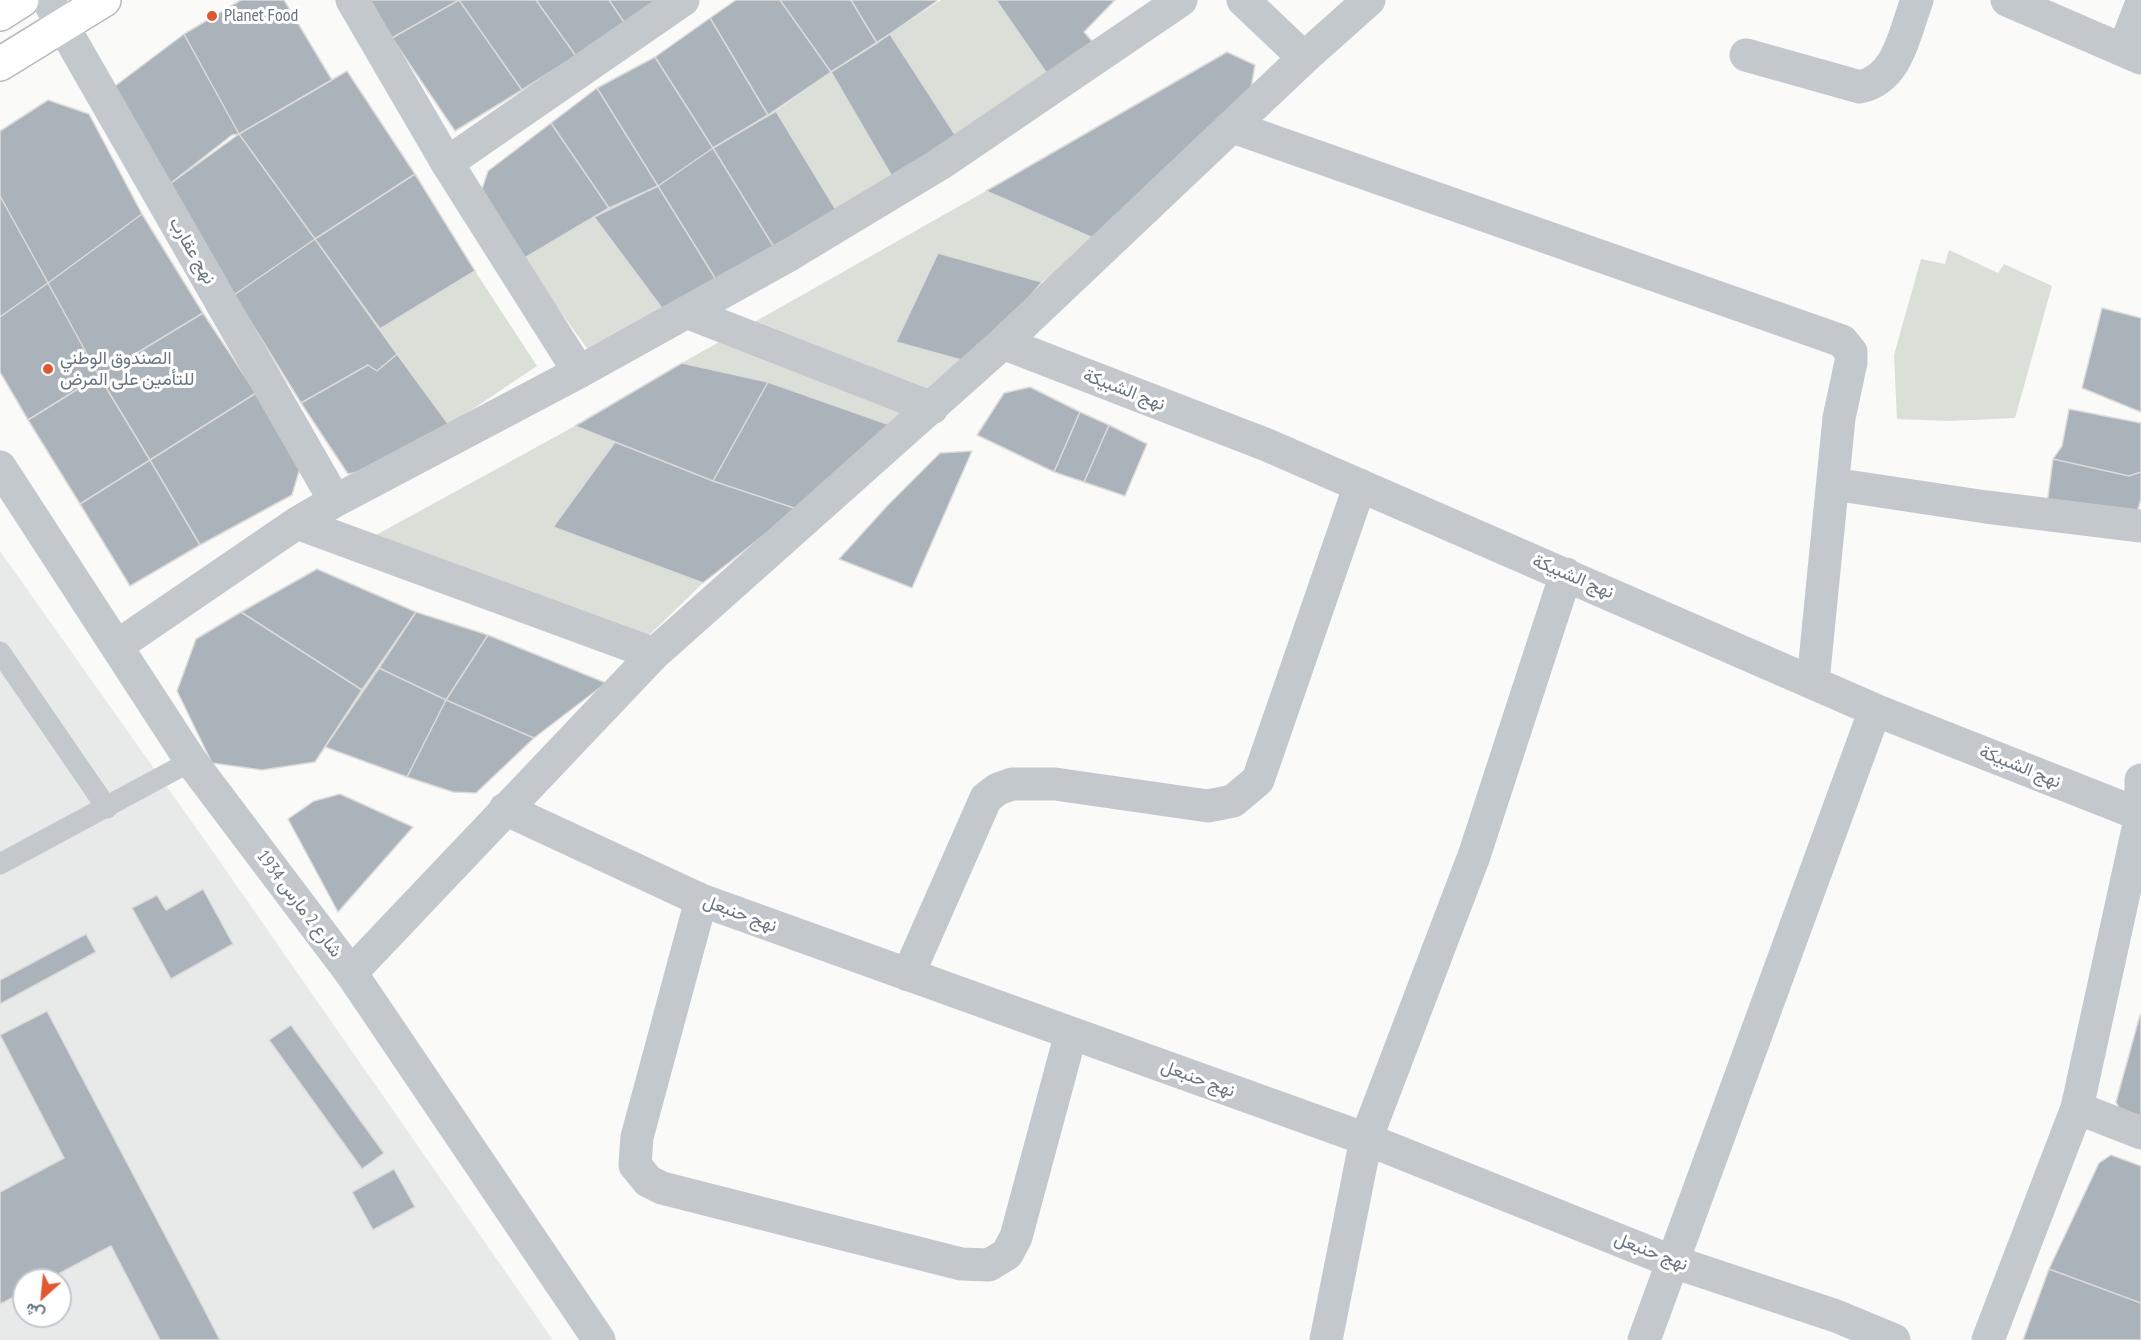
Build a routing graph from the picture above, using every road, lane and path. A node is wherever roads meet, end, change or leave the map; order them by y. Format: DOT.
graph roads {
  1 [pos="22,0"];
  2 [pos="104,0"];
  3 [pos="352,0"];
  4 [pos="683,0"];
  5 [pos="1180,0"];
  6 [pos="1243,0"];
  7 [pos="1369,0"];
  8 [pos="1917,0"];
  9 [pos="2007,0"];
  10 [pos="2141,4"];
  11 [pos="56,13"];
  12 [pos="0,14"];
  13 [pos="2132,53"];
  14 [pos="1746,55"];
  15 [pos="1304,58"];
  16 [pos="0,64"];
  17 [pos="1233,127"];
  18 [pos="447,163"];
  19 [pos="686,312"];
  20 [pos="1003,344"];
  21 [pos="579,372"];
  22 [pos="932,408"];
  23 [pos="0,467"];
  24 [pos="1833,484"];
  25 [pos="1360,485"];
  26 [pos="335,501"];
  27 [pos="297,523"];
  28 [pos="2141,526"];
  29 [pos="1566,574"];
  30 [pos="117,646"];
  31 [pos="0,652"];
  32 [pos="654,654"];
  33 [pos="1813,682"];
  34 [pos="1875,710"];
  35 [pos="191,761"];
  36 [pos="2141,780"];
  37 [pos="107,808"];
  38 [pos="505,809"];
  39 [pos="2141,815"];
  40 [pos="0,864"];
  41 [pos="701,900"];
  42 [pos="351,973"];
  43 [pos="908,975"];
  44 [pos="1071,1033"];
  45 [pos="2077,1108"];
  46 [pos="2141,1133"];
  47 [pos="1366,1139"];
  48 [pos="1671,1261"];
  49 [pos="599,1340"];
  50 [pos="1326,1340"];
  51 [pos="1644,1340"];
  52 [pos="1894,1340"];
  53 [pos="1988,1340"];
  1 -- 12 [label="main road"];
  2 -- 11 [label="main road"];
  3 -- 18 [label="street"];
  4 -- 18 [label="street"];
  5 -- 19 [label="street"];
  6 -- 15 [label="street"];
  7 -- 15 [label="street"];
  8 -- 14 [label="street"];
  9 -- 13 [label="street"];
  10 -- 13 [label="street"];
  11 -- 16 [label="main road"];
  11 -- 26 [label="street, نهج عقارب"];
  15 -- 17 [label="street"];
  17 -- 20 [label="street"];
  17 -- 24 [label="street"];
  18 -- 21 [label="street"];
  19 -- 21 [label="street"];
  19 -- 22 [label="street"];
  20 -- 22 [label="street"];
  20 -- 25 [label="street, نهج الشبيكة"];
  21 -- 26 [label="street"];
  22 -- 32 [label="street"];
  23 -- 30 [label="street, شارع 2 مارس 1934"];
  24 -- 28 [label="street"];
  24 -- 33 [label="street"];
  25 -- 29 [label="street, نهج الشبيكة"];
  25 -- 43 [label="street"];
  26 -- 27 [label="street"];
  27 -- 30 [label="street"];
  27 -- 32 [label="street"];
  29 -- 33 [label="street, نهج الشبيكة"];
  29 -- 47 [label="street"];
  30 -- 35 [label="street, شارع 2 مارس 1934"];
  31 -- 37 [label="lane"];
  32 -- 38 [label="street"];
  33 -- 34 [label="street, نهج الشبيكة"];
  34 -- 39 [label="street, نهج الشبيكة"];
  34 -- 48 [label="street"];
  35 -- 37 [label="lane"];
  35 -- 42 [label="street, شارع 2 مارس 1934"];
  36 -- 39 [label="street"];
  37 -- 40 [label="lane"];
  38 -- 41 [label="street, نهج حنبعل"];
  38 -- 42 [label="street"];
  39 -- 45 [label="street"];
  41 -- 43 [label="street, نهج حنبعل"];
  41 -- 44 [label="street"];
  42 -- 49 [label="street, شارع 2 مارس 1934"];
  43 -- 44 [label="street, نهج حنبعل"];
  44 -- 47 [label="street, نهج حنبعل"];
  45 -- 46 [label="street"];
  45 -- 53 [label="street"];
  47 -- 48 [label="street, نهج حنبعل"];
  47 -- 50 [label="street"];
  48 -- 51 [label="street"];
  48 -- 52 [label="street, نهج حنبعل"];
}
